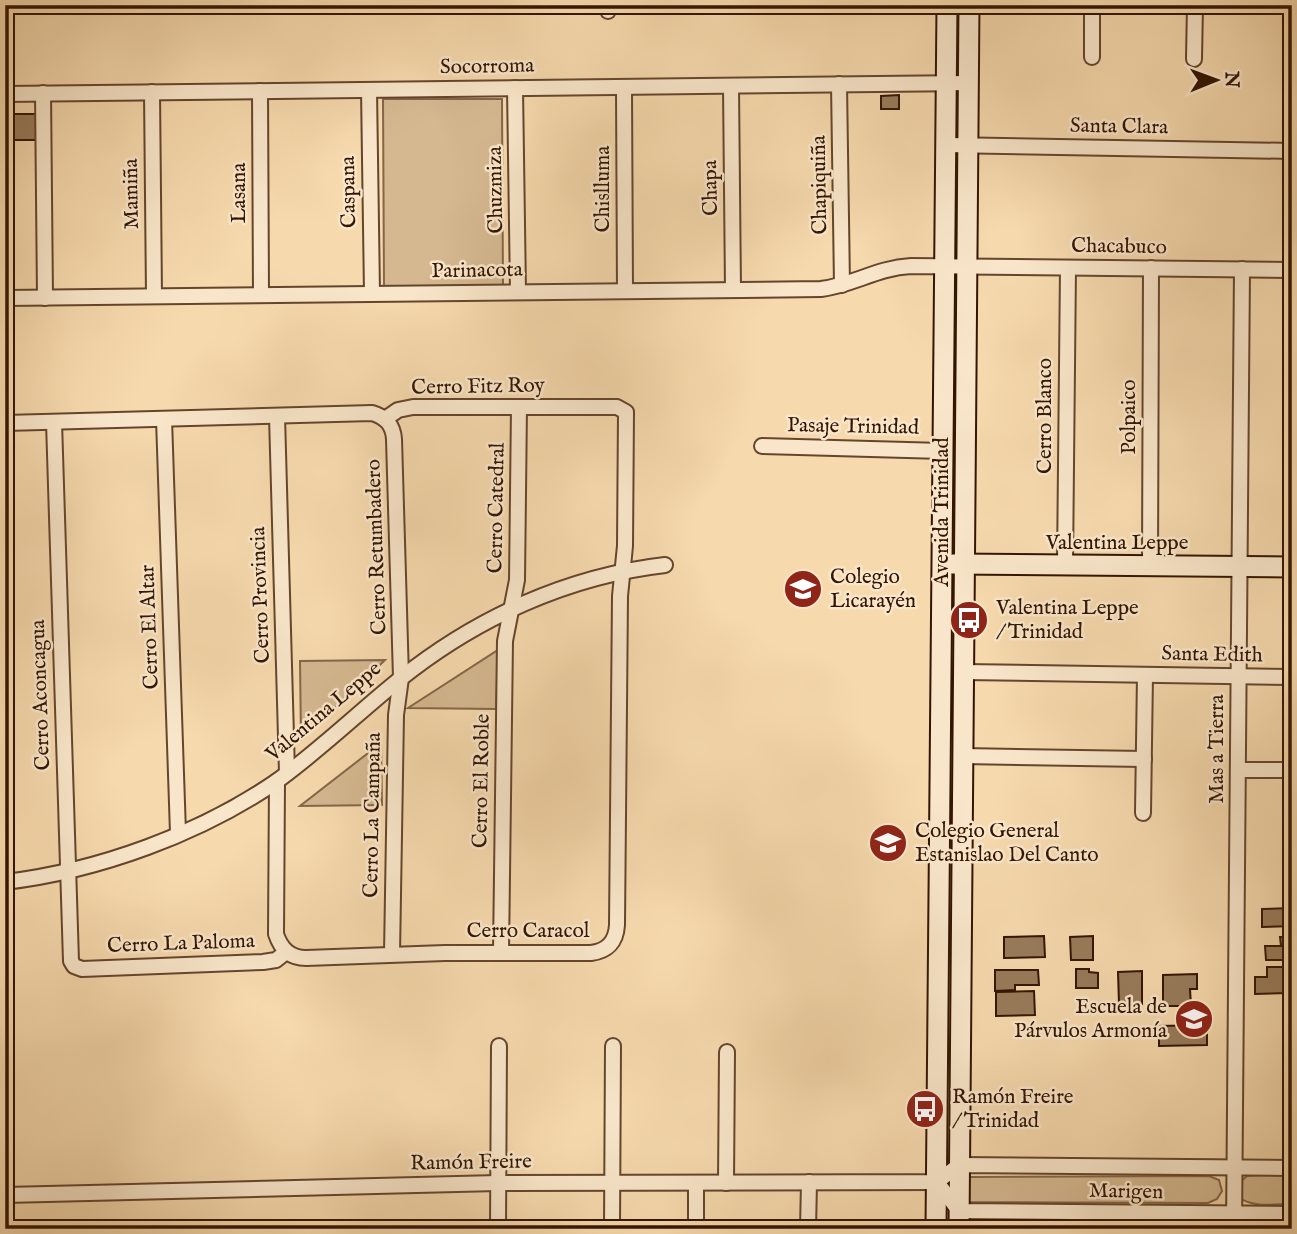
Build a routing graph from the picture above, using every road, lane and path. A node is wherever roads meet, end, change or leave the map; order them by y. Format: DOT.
graph roads {
  1 [pos="947,5"];
  2 [pos="970,5"];
  3 [pos="1092,5"];
  4 [pos="1195,5"];
  5 [pos="1092,57"];
  6 [pos="1194,59"];
  7 [pos="946,83"];
  8 [pos="969,83"];
  9 [pos="839,85"];
  10 [pos="731,86"];
  11 [pos="624,87"];
  12 [pos="515,88"];
  13 [pos="369,90"];
  14 [pos="260,91"];
  15 [pos="152,92"];
  16 [pos="43,93"];
  17 [pos="5,94"];
  18 [pos="946,145"];
  19 [pos="968,145"];
  20 [pos="1292,151"];
  21 [pos="945,267"];
  22 [pos="967,267"];
  23 [pos="1068,268"];
  24 [pos="1151,268"];
  25 [pos="1242,269"];
  26 [pos="1292,270"];
  27 [pos="842,285"];
  28 [pos="733,290"];
  29 [pos="625,291"];
  30 [pos="518,292"];
  31 [pos="372,293"];
  32 [pos="261,294"];
  33 [pos="154,296"];
  34 [pos="5,298"];
  35 [pos="45,298"];
  36 [pos="519,407"];
  37 [pos="276,416"];
  38 [pos="164,419"];
  39 [pos="385,419"];
  40 [pos="54,422"];
  41 [pos="5,424"];
  42 [pos="762,446"];
  43 [pos="943,451"];
  44 [pos="942,564"];
  45 [pos="964,564"];
  46 [pos="665,565"];
  47 [pos="1065,565"];
  48 [pos="1150,566"];
  49 [pos="1240,566"];
  50 [pos="1292,567"];
  51 [pos="621,571"];
  52 [pos="511,610"];
  53 [pos="964,672"];
  54 [pos="1145,675"];
  55 [pos="401,677"];
  56 [pos="1239,677"];
  57 [pos="1292,677"];
  58 [pos="963,755"];
  59 [pos="1144,759"];
  60 [pos="1238,770"];
  61 [pos="1292,770"];
  62 [pos="282,777"];
  63 [pos="1143,813"];
  64 [pos="178,833"];
  65 [pos="67,871"];
  66 [pos="5,881"];
  67 [pos="286,952"];
  68 [pos="501,953"];
  69 [pos="392,954"];
  70 [pos="74,966"];
  71 [pos="499,1046"];
  72 [pos="613,1046"];
  73 [pos="727,1052"];
  74 [pos="959,1165"];
  75 [pos="1234,1167"];
  76 [pos="1292,1168"];
  77 [pos="696,1182"];
  78 [pos="726,1182"];
  79 [pos="809,1182"];
  80 [pos="937,1182"];
  81 [pos="498,1183"];
  82 [pos="612,1183"];
  83 [pos="5,1195"];
  84 [pos="1292,1214"];
  85 [pos="959,1220"];
  86 [pos="1234,1221"];
  87 [pos="498,1229"];
  88 [pos="612,1229"];
  89 [pos="696,1229"];
  90 [pos="808,1229"];
  91 [pos="936,1229"];
  1 -- 7 [label="main road, Avenida Trinidad"];
  2 -- 8 [label="main road, Avenida Trinidad"];
  3 -- 5 [label="street"];
  4 -- 6 [label="street"];
  7 -- 8 [label="street, Socorroma"];
  7 -- 9 [label="street, Socorroma"];
  7 -- 18 [label="main road, Avenida Trinidad"];
  8 -- 19 [label="main road, Avenida Trinidad"];
  9 -- 10 [label="street, Socorroma"];
  9 -- 27 [label="street, Chapiquiña"];
  10 -- 11 [label="street, Socorroma"];
  10 -- 28 [label="street, Chapa"];
  11 -- 12 [label="street, Socorroma"];
  11 -- 29 [label="street, Chislluma"];
  12 -- 13 [label="street, Socorroma"];
  12 -- 30 [label="street, Chuzmiza"];
  13 -- 14 [label="street, Socorroma"];
  13 -- 31 [label="street, Caspana"];
  14 -- 15 [label="street, Socorroma"];
  14 -- 32 [label="street, Lasana"];
  15 -- 16 [label="street, Socorroma"];
  15 -- 33 [label="street, Mamiña"];
  16 -- 17 [label="street, Socorroma"];
  16 -- 35 [label="street"];
  18 -- 19 [label="street, Santa Clara"];
  18 -- 21 [label="main road, Avenida Trinidad"];
  19 -- 20 [label="street, Santa Clara"];
  19 -- 22 [label="main road, Avenida Trinidad"];
  21 -- 22 [label="street, Chacabuco"];
  21 -- 27 [label="street, Parinacota"];
  21 -- 43 [label="main road, Avenida Trinidad"];
  22 -- 23 [label="street, Chacabuco"];
  22 -- 45 [label="main road, Avenida Trinidad"];
  23 -- 24 [label="street, Chacabuco"];
  23 -- 47 [label="street, Cerro Blanco"];
  24 -- 25 [label="street, Chacabuco"];
  24 -- 48 [label="street, Polpaico"];
  25 -- 26 [label="street, Chacabuco"];
  25 -- 49 [label="street, Mas a Tierra"];
  27 -- 28 [label="street, Parinacota"];
  28 -- 29 [label="street, Parinacota"];
  29 -- 30 [label="street, Parinacota"];
  30 -- 31 [label="street, Parinacota"];
  31 -- 32 [label="street, Parinacota"];
  32 -- 33 [label="street, Parinacota"];
  33 -- 35 [label="street, Parinacota"];
  34 -- 35 [label="street, Parinacota"];
  36 -- 39 [label="street, Cerro Fitz Roy"];
  36 -- 51 [label="street, Cerro Fitz Roy"];
  36 -- 52 [label="street, Cerro Catedral"];
  37 -- 38 [label="street, Cerro Fitz Roy"];
  37 -- 39 [label="street, Cerro Fitz Roy"];
  37 -- 62 [label="street, Cerro Provincia"];
  38 -- 40 [label="street, Cerro Fitz Roy"];
  38 -- 64 [label="street, Cerro El Altar"];
  39 -- 55 [label="street, Cerro Retumbadero"];
  40 -- 41 [label="street, Cerro Fitz Roy"];
  40 -- 65 [label="street, Cerro Aconcagua"];
  42 -- 43 [label="street, Pasaje Trinidad"];
  43 -- 44 [label="main road, Avenida Trinidad"];
  44 -- 45 [label="main road, Valentina Leppe"];
  44 -- 80 [label="main road, Avenida Trinidad"];
  45 -- 47 [label="main road, Valentina Leppe"];
  45 -- 53 [label="main road, Avenida Trinidad"];
  46 -- 51 [label="street, Valentina Leppe"];
  47 -- 48 [label="main road, Valentina Leppe"];
  48 -- 49 [label="main road, Valentina Leppe"];
  49 -- 50 [label="main road, Valentina Leppe"];
  49 -- 56 [label="street, Mas a Tierra"];
  51 -- 52 [label="street, Valentina Leppe"];
  51 -- 68 [label="street, Cerro Caracol"];
  52 -- 55 [label="street, Valentina Leppe"];
  52 -- 68 [label="street, Cerro El Roble"];
  53 -- 54 [label="street, Santa Edith"];
  53 -- 58 [label="main road, Avenida Trinidad"];
  54 -- 56 [label="street, Santa Edith"];
  54 -- 59 [label="street"];
  55 -- 62 [label="street, Valentina Leppe"];
  55 -- 69 [label="street, Cerro La Campaña"];
  56 -- 57 [label="street, Santa Edith"];
  56 -- 60 [label="street, Mas a Tierra"];
  58 -- 59 [label="street"];
  58 -- 74 [label="main road, Avenida Trinidad"];
  59 -- 63 [label="street"];
  60 -- 61 [label="street"];
  60 -- 75 [label="street, Mas a Tierra"];
  62 -- 64 [label="street, Valentina Leppe"];
  62 -- 67 [label="street"];
  64 -- 65 [label="street, Valentina Leppe"];
  65 -- 66 [label="street, Valentina Leppe"];
  65 -- 70 [label="street, Cerro Aconcagua"];
  67 -- 69 [label="street, Cerro Caracol"];
  67 -- 70 [label="street, Cerro La Paloma"];
  68 -- 69 [label="street, Cerro Caracol"];
  71 -- 81 [label="street"];
  72 -- 82 [label="street"];
  73 -- 78 [label="street"];
  74 -- 75 [label="street, Marigen"];
  74 -- 80 [label="street"];
  74 -- 85 [label="main road, Avenida Trinidad"];
  75 -- 76 [label="street, Marigen"];
  75 -- 86 [label="street, Mas a Tierra"];
  77 -- 78 [label="street, Ramón Freire"];
  77 -- 82 [label="street, Ramón Freire"];
  77 -- 89 [label="street"];
  78 -- 79 [label="street, Ramón Freire"];
  79 -- 80 [label="street, Ramón Freire"];
  79 -- 90 [label="street"];
  80 -- 85 [label="street"];
  80 -- 91 [label="main road, Avenida Trinidad"];
  81 -- 82 [label="street, Ramón Freire"];
  81 -- 83 [label="street, Ramón Freire"];
  81 -- 87 [label="street"];
  82 -- 88 [label="street"];
  84 -- 86 [label="street, Marigen"];
  85 -- 86 [label="street, Marigen"];
}
